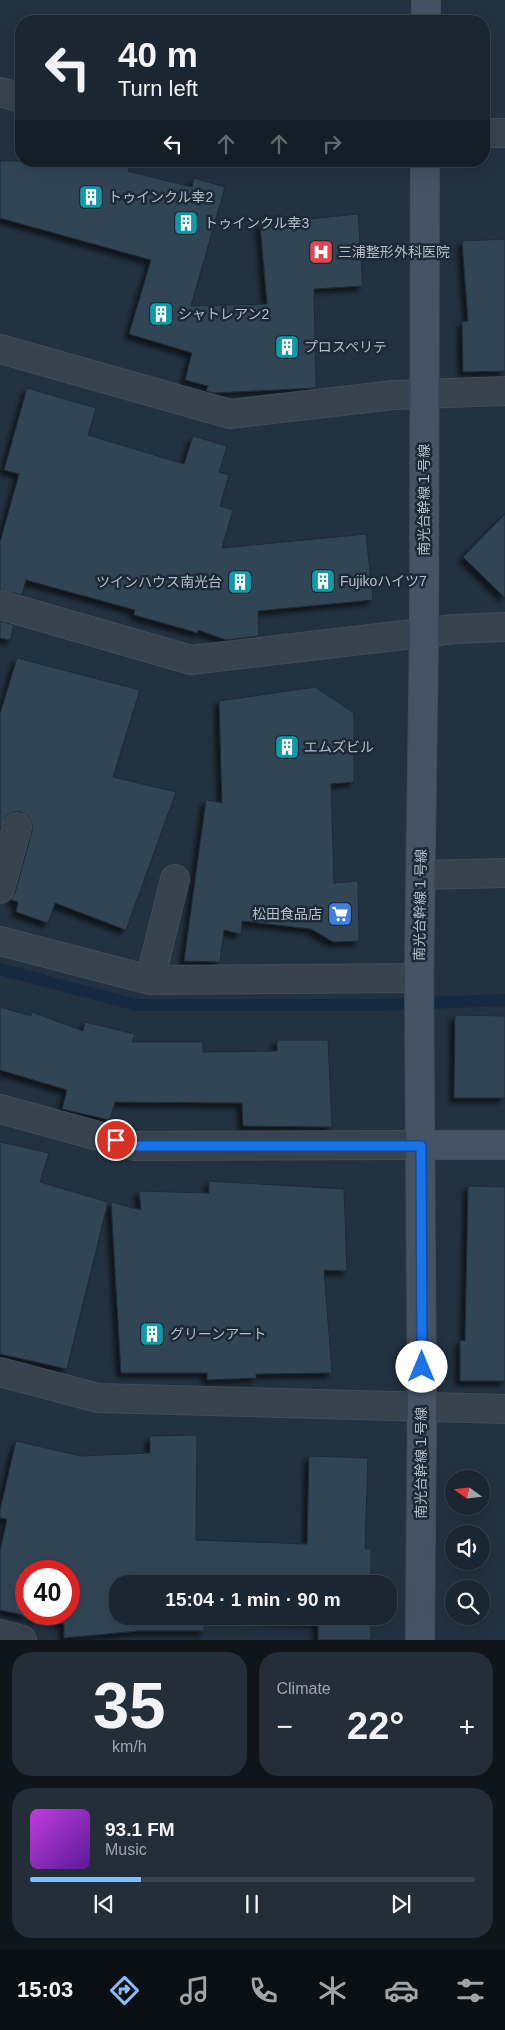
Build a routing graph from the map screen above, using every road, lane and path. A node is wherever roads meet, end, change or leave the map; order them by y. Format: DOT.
graph roads {
  1 [pos="426,0"];
  2 [pos="426,15"];
  3 [pos="0,92"];
  4 [pos="15,96"];
  5 [pos="490,133"];
  6 [pos="505,133"];
  7 [pos="425,167"];
  8 [pos="0,349"];
  9 [pos="505,391"];
  10 [pos="425,394"];
  11 [pos="0,605"];
  12 [pos="505,627"];
  13 [pos="424,632"];
  14 [pos="17,827"];
  15 [pos="505,873"];
  16 [pos="421,875"];
  17 [pos="175,880"];
  18 [pos="0,889"];
  19 [pos="0,941"];
  20 [pos="150,980"];
  21 [pos="419,983"];
  22 [pos="0,1109"];
  23 [pos="505,1144"];
  24 [pos="421,1146"];
  25 [pos="0,1372"];
  26 [pos="422,1406"];
  27 [pos="505,1408"];
  28 [pos="0,1634"];
  29 [pos="22,1640"];
  30 [pos="420,1640"];
  1 -- 2 [label="street"];
  3 -- 4 [label="street"];
  5 -- 6 [label="street"];
  7 -- 10 [label="street, 南光台幹線１号線"];
  8 -- 10 [label="street"];
  9 -- 10 [label="street"];
  10 -- 13 [label="street, 南光台幹線１号線"];
  11 -- 13 [label="street"];
  12 -- 13 [label="street"];
  13 -- 16 [label="street, 南光台幹線１号線"];
  14 -- 18 [label="street"];
  15 -- 16 [label="street"];
  16 -- 21 [label="street, 南光台幹線１号線"];
  17 -- 20 [label="street"];
  19 -- 20 [label="street"];
  20 -- 21 [label="street"];
  21 -- 24 [label="street, 南光台幹線１号線"];
  22 -- 24 [label="street"];
  23 -- 24 [label="street"];
  24 -- 26 [label="street, 南光台幹線１号線"];
  25 -- 26 [label="street"];
  26 -- 27 [label="street"];
  26 -- 30 [label="street, 南光台幹線１号線"];
  28 -- 29 [label="street"];
}
